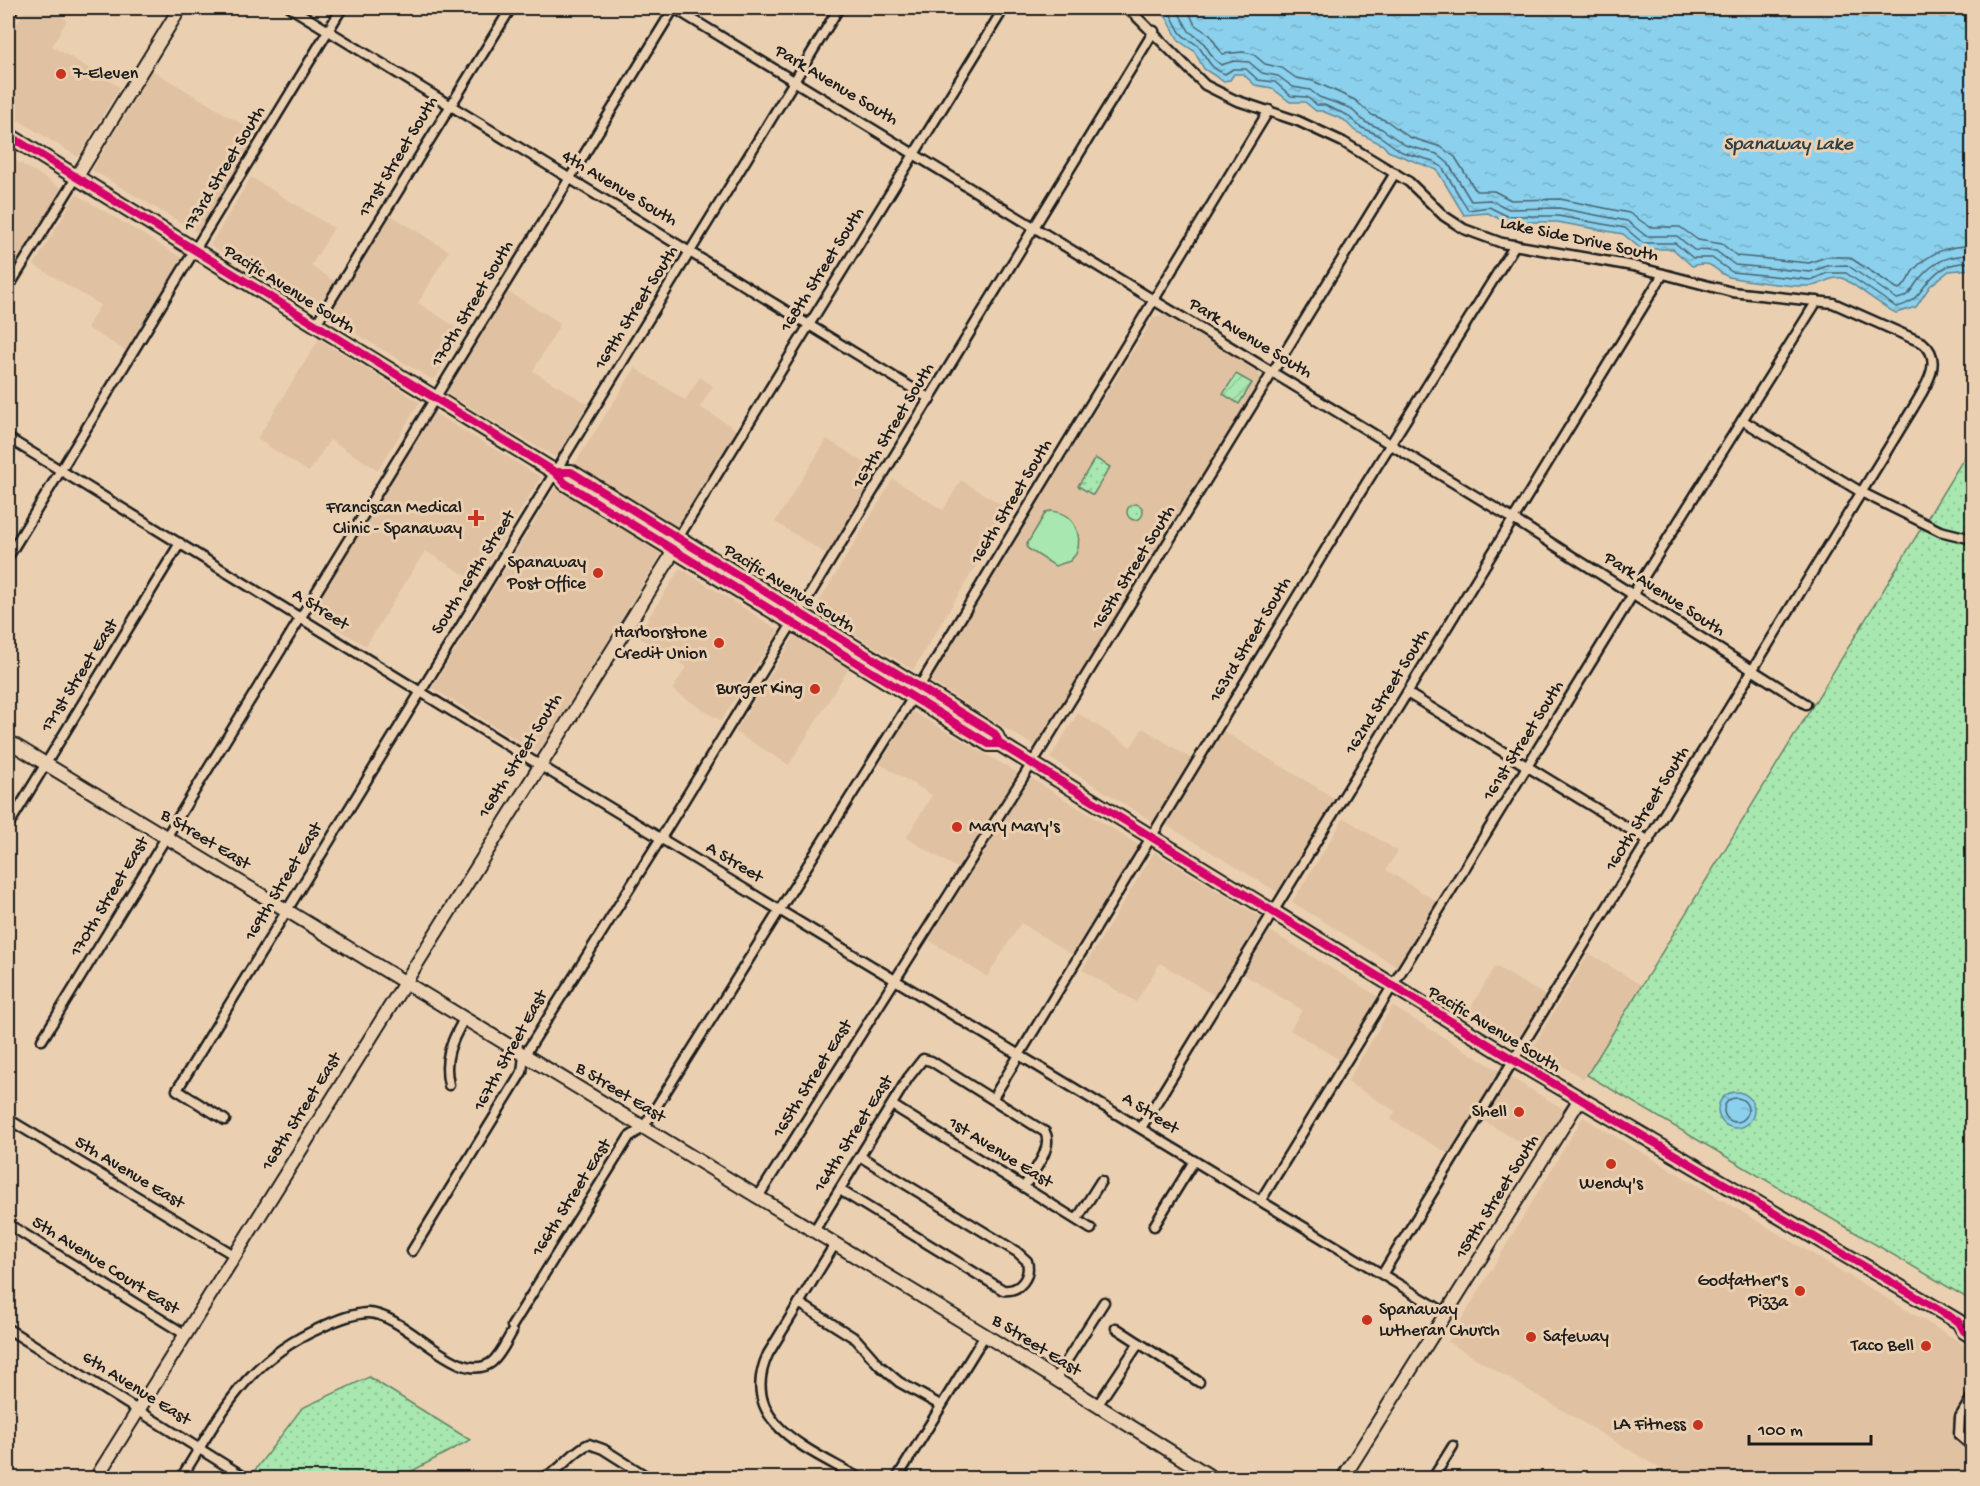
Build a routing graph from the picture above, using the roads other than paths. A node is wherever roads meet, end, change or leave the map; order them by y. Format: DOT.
graph roads {
  1 [pos="14,8"];
  2 [pos="180,8"];
  3 [pos="291,8"];
  4 [pos="342,8"];
  5 [pos="511,8"];
  6 [pos="674,8"];
  7 [pos="836,8"];
  8 [pos="1004,8"];
  9 [pos="1128,8"];
  10 [pos="8,17"];
  11 [pos="328,30"];
  12 [pos="1154,31"];
  13 [pos="794,80"];
  14 [pos="449,105"];
  15 [pos="1269,110"];
  16 [pos="8,135"];
  17 [pos="915,154"];
  18 [pos="1395,173"];
  19 [pos="568,177"];
  20 [pos="76,178"];
  21 [pos="1034,227"];
  22 [pos="1515,245"];
  23 [pos="195,250"];
  24 [pos="691,252"];
  25 [pos="1663,274"];
  26 [pos="8,288"];
  27 [pos="1154,300"];
  28 [pos="1817,301"];
  29 [pos="316,324"];
  30 [pos="810,325"];
  31 [pos="1933,359"];
  32 [pos="1274,373"];
  33 [pos="436,398"];
  34 [pos="930,399"];
  35 [pos="1742,420"];
  36 [pos="8,438"];
  37 [pos="1391,445"];
  38 [pos="60,470"];
  39 [pos="555,472"];
  40 [pos="1861,492"];
  41 [pos="1513,519"];
  42 [pos="1972,539"];
  43 [pos="180,543"];
  44 [pos="675,544"];
  45 [pos="8,557"];
  46 [pos="1633,594"];
  47 [pos="300,617"];
  48 [pos="795,617"];
  49 [pos="1752,671"];
  50 [pos="420,691"];
  51 [pos="916,692"];
  52 [pos="1407,693"];
  53 [pos="1806,704"];
  54 [pos="8,741"];
  55 [pos="1032,763"];
  56 [pos="45,764"];
  57 [pos="539,765"];
  58 [pos="1526,768"];
  59 [pos="8,826"];
  60 [pos="165,837"];
  61 [pos="1151,837"];
  62 [pos="661,838"];
  63 [pos="1649,841"];
  64 [pos="781,909"];
  65 [pos="286,911"];
  66 [pos="1272,912"];
  67 [pos="896,979"];
  68 [pos="404,982"];
  69 [pos="1393,986"];
  70 [pos="464,1019"];
  71 [pos="42,1040"];
  72 [pos="1020,1054"];
  73 [pos="524,1056"];
  74 [pos="1514,1060"];
  75 [pos="449,1086"];
  76 [pos="993,1098"];
  77 [pos="1580,1099"];
  78 [pos="892,1106"];
  79 [pos="8,1119"];
  80 [pos="225,1120"];
  81 [pos="643,1128"];
  82 [pos="1141,1128"];
  83 [pos="861,1157"];
  84 [pos="1194,1161"];
  85 [pos="1101,1181"];
  86 [pos="1024,1187"];
  87 [pos="840,1190"];
  88 [pos="758,1197"];
  89 [pos="1262,1200"];
  90 [pos="1077,1220"];
  91 [pos="8,1224"];
  92 [pos="1154,1226"];
  93 [pos="1091,1229"];
  94 [pos="814,1231"];
  95 [pos="835,1244"];
  96 [pos="412,1251"];
  97 [pos="234,1256"];
  98 [pos="1383,1274"];
  99 [pos="1104,1302"];
  100 [pos="799,1303"];
  101 [pos="1446,1313"];
  102 [pos="1966,1321"];
  103 [pos="1116,1328"];
  104 [pos="8,1329"];
  105 [pos="186,1335"];
  106 [pos="985,1335"];
  107 [pos="1972,1336"];
  108 [pos="1139,1343"];
  109 [pos="1055,1379"];
  110 [pos="1199,1382"];
  111 [pos="1972,1397"];
  112 [pos="940,1405"];
  113 [pos="1097,1406"];
  114 [pos="140,1410"];
  115 [pos="1453,1446"];
  116 [pos="1972,1446"];
  117 [pos="200,1449"];
  118 [pos="1196,1474"];
  119 [pos="96,1479"];
  120 [pos="181,1479"];
  121 [pos="246,1479"];
  122 [pos="540,1479"];
  123 [pos="649,1479"];
  124 [pos="859,1479"];
  125 [pos="897,1479"];
  126 [pos="1213,1479"];
  127 [pos="1343,1479"];
  128 [pos="1433,1479"];
  1 -- 10 [label="street"];
  2 -- 20 [label="street"];
  3 -- 11 [label="street, 4th Avenue South"];
  4 -- 11 [label="street, 173rd Street South"];
  5 -- 14 [label="street, 171st Street South"];
  6 -- 13 [label="street, Park Avenue South"];
  6 -- 19 [label="street, 170th Street South"];
  7 -- 13 [label="street, 169th Street South"];
  8 -- 17 [label="street, 168th Street South"];
  9 -- 12 [label="street, Lake Side Drive South"];
  11 -- 14 [label="street, 4th Avenue South"];
  11 -- 23 [label="street, 173rd Street South"];
  12 -- 15 [label="street, Lake Side Drive South"];
  12 -- 21 [label="street, 167th Street South"];
  13 -- 17 [label="street, Park Avenue South"];
  13 -- 24 [label="street, 169th Street South"];
  14 -- 19 [label="street, 4th Avenue South"];
  14 -- 29 [label="street, 171st Street South"];
  15 -- 18 [label="street, Lake Side Drive South"];
  15 -- 27 [label="street, 166th Street South"];
  16 -- 20 [label="main road, Pacific Avenue South"];
  17 -- 21 [label="street, Park Avenue South"];
  17 -- 30 [label="street, 168th Street South"];
  18 -- 22 [label="street, Lake Side Drive South"];
  18 -- 32 [label="street, 165th Street South"];
  19 -- 24 [label="street, 4th Avenue South"];
  19 -- 33 [label="street, 170th Street South"];
  20 -- 23 [label="main road, Pacific Avenue South"];
  20 -- 26 [label="street"];
  21 -- 27 [label="street, Park Avenue South"];
  21 -- 34 [label="street, 167th Street South"];
  22 -- 25 [label="street, Lake Side Drive South"];
  22 -- 37 [label="street, 163rd Street South"];
  23 -- 29 [label="main road, Pacific Avenue South"];
  23 -- 38 [label="street, 173rd Street South"];
  24 -- 30 [label="street, 4th Avenue South"];
  24 -- 39 [label="street, 169th Street South"];
  25 -- 28 [label="street, Lake Side Drive South"];
  25 -- 41 [label="street, 162nd Street South"];
  27 -- 32 [label="street, Park Avenue South"];
  27 -- 51 [label="street, 166th Street South"];
  28 -- 31 [label="street, Lake Side Drive South"];
  28 -- 35 [label="street, 161st Street South"];
  29 -- 33 [label="main road, Pacific Avenue South"];
  30 -- 34 [label="street, 4th Avenue South"];
  30 -- 44 [label="street, 168th Street South"];
  31 -- 40 [label="street, 160th Street South"];
  32 -- 37 [label="street, Park Avenue South"];
  32 -- 55 [label="street, 165th Street South"];
  33 -- 39 [label="main road, Pacific Avenue South"];
  33 -- 47 [label="street, 170th Street South"];
  34 -- 48 [label="street, 167th Street South"];
  35 -- 40 [label="street"];
  35 -- 46 [label="street, 161st Street South"];
  36 -- 38 [label="street, A Street"];
  37 -- 41 [label="street, Park Avenue South"];
  37 -- 61 [label="street, 163rd Street South"];
  38 -- 43 [label="street, A Street"];
  38 -- 45 [label="street, 173rd Street South"];
  39 -- 44 [label="main road, Pacific Avenue South"];
  39 -- 50 [label="street, South 169th Street"];
  40 -- 42 [label="street"];
  40 -- 49 [label="street, 160th Street South"];
  41 -- 46 [label="street, Park Avenue South"];
  41 -- 52 [label="street, 162nd Street South"];
  43 -- 47 [label="street, A Street"];
  43 -- 56 [label="street, 171st Street East"];
  44 -- 48 [label="main road, Pacific Avenue South"];
  44 -- 57 [label="street, 168th Street South"];
  46 -- 49 [label="street, Park Avenue South"];
  46 -- 58 [label="street, 161st Street South"];
  47 -- 50 [label="street, A Street"];
  47 -- 60 [label="street, 170th Street East"];
  48 -- 51 [label="main road, Pacific Avenue South"];
  48 -- 62 [label="street, 167th Street South"];
  49 -- 53 [label="street, Park Avenue South"];
  49 -- 63 [label="street, 160th Street South"];
  50 -- 57 [label="street, A Street"];
  50 -- 65 [label="street, 169th Street East"];
  51 -- 55 [label="main road, Pacific Avenue South"];
  51 -- 64 [label="street, 166th Street South"];
  52 -- 58 [label="street"];
  52 -- 66 [label="street, 162nd Street South"];
  54 -- 56 [label="street, B Street East"];
  55 -- 61 [label="main road, Pacific Avenue South"];
  55 -- 67 [label="street, 165th Street South"];
  56 -- 59 [label="street, 171st Street East"];
  56 -- 60 [label="street, B Street East"];
  57 -- 62 [label="street, A Street"];
  57 -- 68 [label="street, 168th Street East"];
  58 -- 63 [label="street"];
  58 -- 69 [label="street, 161st Street South"];
  60 -- 65 [label="street, B Street East"];
  60 -- 71 [label="street, 170th Street East"];
  61 -- 66 [label="main road, Pacific Avenue South"];
  61 -- 72 [label="street, 163rd Street South"];
  62 -- 64 [label="street, A Street"];
  62 -- 73 [label="street, 167th Street East"];
  63 -- 74 [label="street, 160th Street South"];
  64 -- 67 [label="street, A Street"];
  64 -- 81 [label="street, 166th Street East"];
  65 -- 68 [label="street, B Street East"];
  65 -- 80 [label="street, 169th Street East"];
  66 -- 69 [label="main road, Pacific Avenue South"];
  66 -- 82 [label="street, 162nd Street South"];
  67 -- 72 [label="street, A Street"];
  67 -- 88 [label="street, 165th Street East"];
  68 -- 70 [label="street, B Street East"];
  68 -- 97 [label="street, 168th Street East"];
  69 -- 74 [label="main road, Pacific Avenue South"];
  69 -- 89 [label="street, 161st Street South"];
  70 -- 73 [label="street, B Street East"];
  70 -- 75 [label="street"];
  72 -- 76 [label="street, 163rd Street South"];
  72 -- 82 [label="street, A Street"];
  73 -- 81 [label="street, B Street East"];
  73 -- 96 [label="street, 167th Street East"];
  74 -- 77 [label="main road, Pacific Avenue South"];
  74 -- 98 [label="street, 160th Street South"];
  76 -- 78 [label="street, 164th Street East"];
  76 -- 86 [label="street"];
  77 -- 101 [label="street, 159th Street South"];
  77 -- 102 [label="main road, Pacific Avenue South"];
  78 -- 83 [label="street, 164th Street East"];
  78 -- 86 [label="street, 1st Avenue East"];
  79 -- 97 [label="street, 5th Avenue East"];
  81 -- 88 [label="street, B Street East"];
  81 -- 117 [label="street, 166th Street East"];
  82 -- 84 [label="street, A Street"];
  83 -- 87 [label="street, 164th Street East"];
  83 -- 87 [label="street"];
  84 -- 89 [label="street, A Street"];
  84 -- 92 [label="street"];
  85 -- 90 [label="street"];
  86 -- 90 [label="street, 1st Avenue East"];
  87 -- 94 [label="street, 164th Street East"];
  88 -- 94 [label="street, B Street East"];
  89 -- 98 [label="street, A Street"];
  90 -- 93 [label="street, 1st Avenue East"];
  91 -- 105 [label="street, 5th Avenue Court East"];
  94 -- 95 [label="street, B Street East"];
  95 -- 100 [label="street"];
  95 -- 106 [label="street, B Street East"];
  97 -- 105 [label="street, 168th Street East"];
  98 -- 101 [label="street, A Street"];
  99 -- 109 [label="street"];
  100 -- 112 [label="street"];
  100 -- 124 [label="street"];
  101 -- 127 [label="street, 159th Street South"];
  102 -- 107 [label="main road, Pacific Avenue South"];
  103 -- 108 [label="street"];
  104 -- 114 [label="street, 6th Avenue East"];
  105 -- 114 [label="street, 168th Street East"];
  106 -- 109 [label="street, B Street East"];
  106 -- 112 [label="street"];
  108 -- 110 [label="street"];
  108 -- 113 [label="street"];
  109 -- 113 [label="street, B Street East"];
  111 -- 116 [label="street"];
  112 -- 125 [label="street"];
  113 -- 118 [label="street, B Street East"];
  114 -- 117 [label="street, 6th Avenue East"];
  114 -- 119 [label="street, 168th Street East"];
  115 -- 128 [label="street"];
  117 -- 120 [label="street"];
  117 -- 121 [label="street, 6th Avenue East"];
  118 -- 126 [label="street, B Street East"];
  122 -- 123 [label="street"];
}
